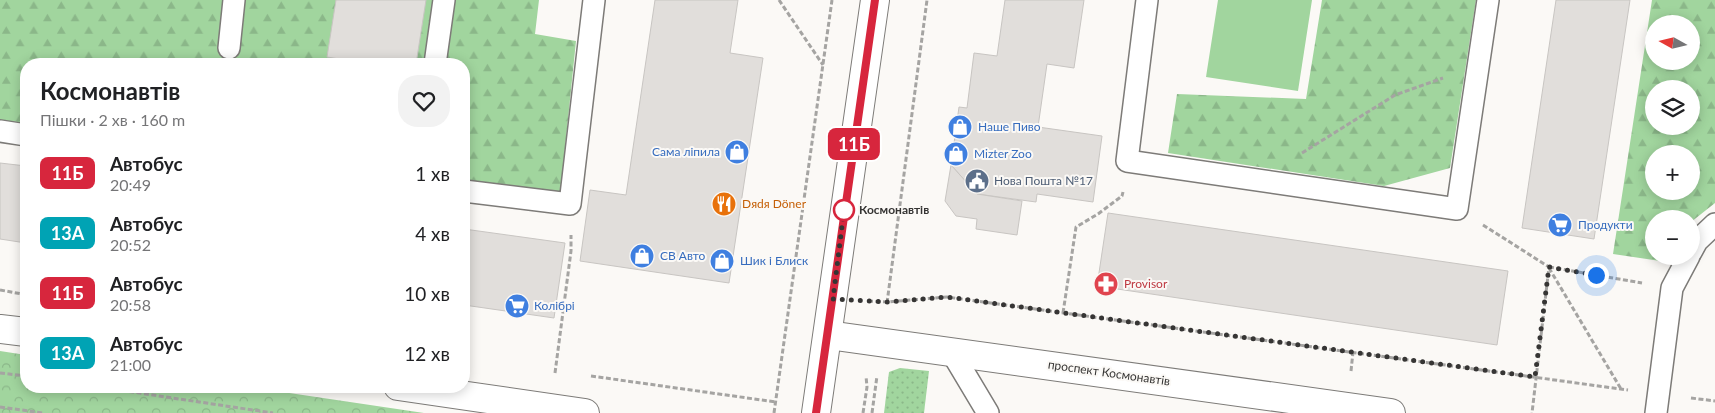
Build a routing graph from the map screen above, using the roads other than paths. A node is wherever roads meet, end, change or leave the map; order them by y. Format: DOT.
graph roads {
  1 [pos="234,0"];
  2 [pos="444,0"];
  3 [pos="594,0"];
  4 [pos="875,0"];
  5 [pos="1147,0"];
  6 [pos="1488,0"];
  7 [pos="229,48"];
  8 [pos="436,58"];
  9 [pos="0,132"];
  10 [pos="20,134"];
  11 [pos="470,192"];
  12 [pos="1715,224"];
  13 [pos="1700,238"];
  14 [pos="1684,265"];
  15 [pos="0,329"];
  16 [pos="20,331"];
  17 [pos="828,335"];
  18 [pos="951,351"];
  19 [pos="446,393"];
  20 [pos="1658,403"];
  21 [pos="1318,408"];
  22 [pos="585,413"];
  23 [pos="816,413"];
  24 [pos="988,413"];
  25 [pos="1391,413"];
  1 -- 7 [label="lane"];
  2 -- 8 [label="lane"];
  3 -- 11 [label="lane"];
  4 -- 17 [label="street"];
  5 -- 6 [label="lane"];
  9 -- 10 [label="lane"];
  12 -- 13 [label="lane"];
  14 -- 20 [label="lane"];
  15 -- 16 [label="street"];
  17 -- 18 [label="street, проспект Космонавтів"];
  17 -- 23 [label="street"];
  18 -- 21 [label="street, проспект Космонавтів"];
  18 -- 24 [label="lane"];
  19 -- 22 [label="street"];
  21 -- 25 [label="street, проспект Космонавтів"];
}
